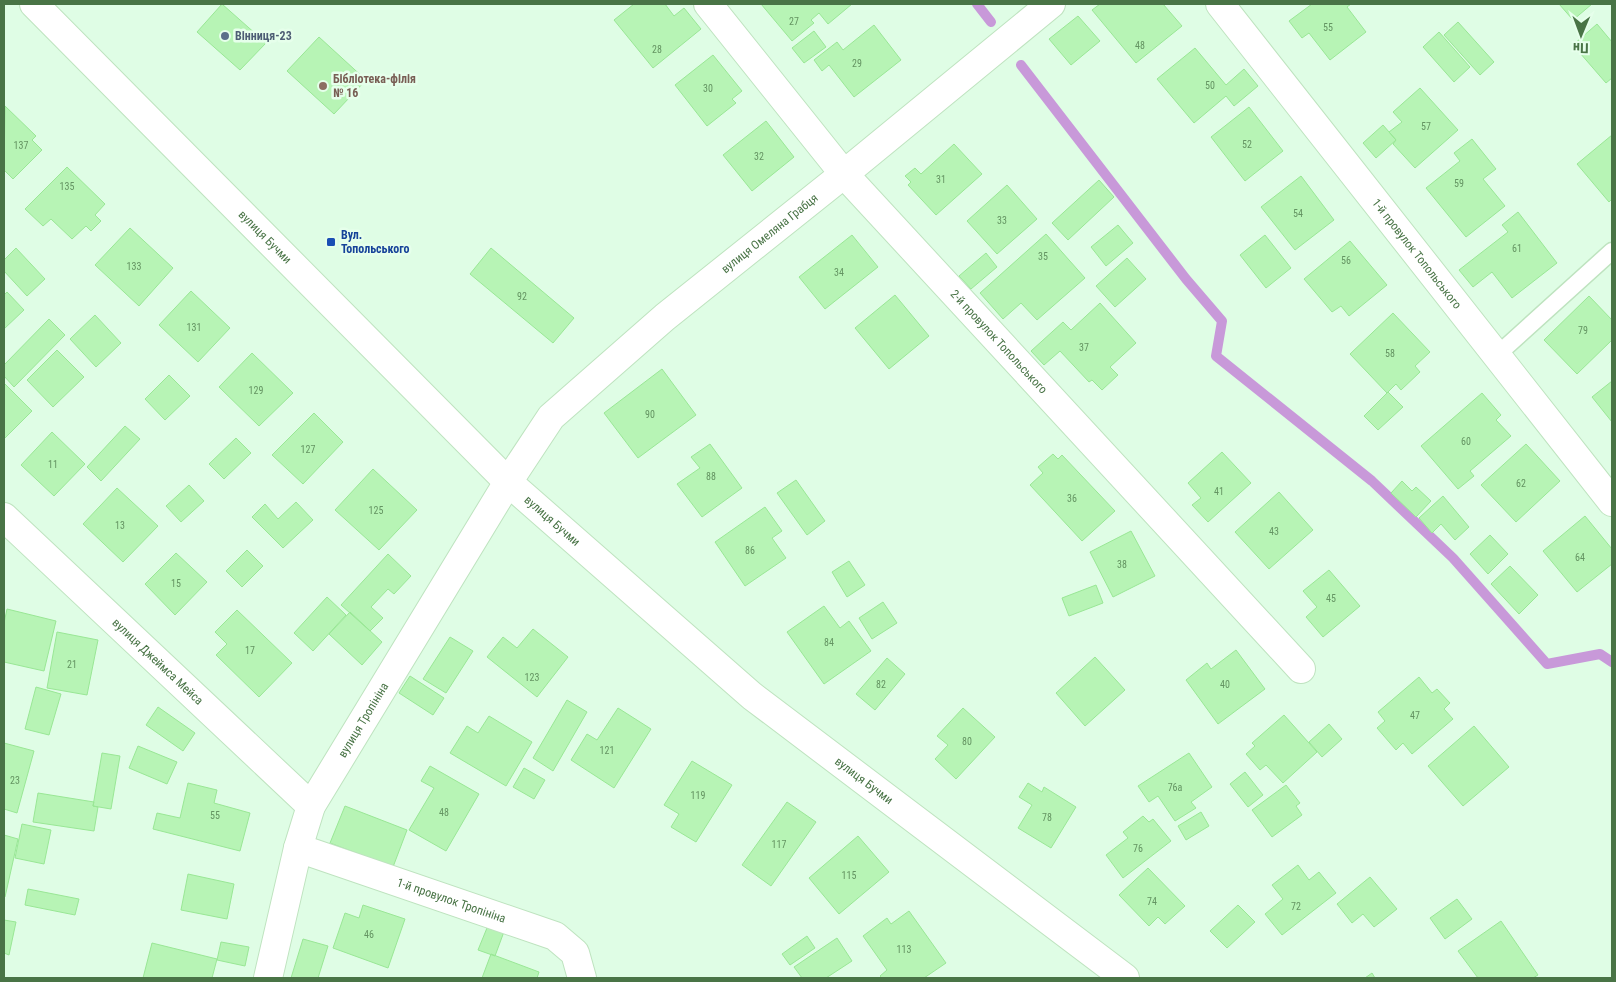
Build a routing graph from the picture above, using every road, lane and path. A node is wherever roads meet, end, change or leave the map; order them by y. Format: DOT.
graph roads {
  1 [pos="34,4"];
  2 [pos="708,4"];
  3 [pos="1051,4"];
  4 [pos="1220,4"];
  5 [pos="844,174"];
  6 [pos="1612,251"];
  7 [pos="1496,356"];
  8 [pos="508,482"];
  9 [pos="1612,502"];
  10 [pos="4,517"];
  11 [pos="1301,669"];
  12 [pos="311,806"];
  13 [pos="298,848"];
  14 [pos="268,978"];
  15 [pos="582,978"];
  16 [pos="1125,978"];
  1 -- 8 [label="street, вулиця Бучми"];
  2 -- 5 [label="street, 2-й провулок Топольського"];
  3 -- 5 [label="street, вулиця Омеляна Грабця"];
  4 -- 7 [label="street, 1-й провулок Топольського"];
  5 -- 8 [label="street, вулиця Омеляна Грабця"];
  5 -- 11 [label="street, 2-й провулок Топольського"];
  6 -- 7 [label="lane"];
  7 -- 9 [label="street, 1-й провулок Топольського"];
  8 -- 12 [label="street, вулиця Тропініна"];
  8 -- 16 [label="street, вулиця Бучми"];
  10 -- 12 [label="street, вулиця Джеймса Мейса"];
  12 -- 13 [label="street, вулиця Тропініна"];
  13 -- 14 [label="street, вулиця Тропініна"];
  13 -- 15 [label="street, 1-й провулок Тропініна"];
}
